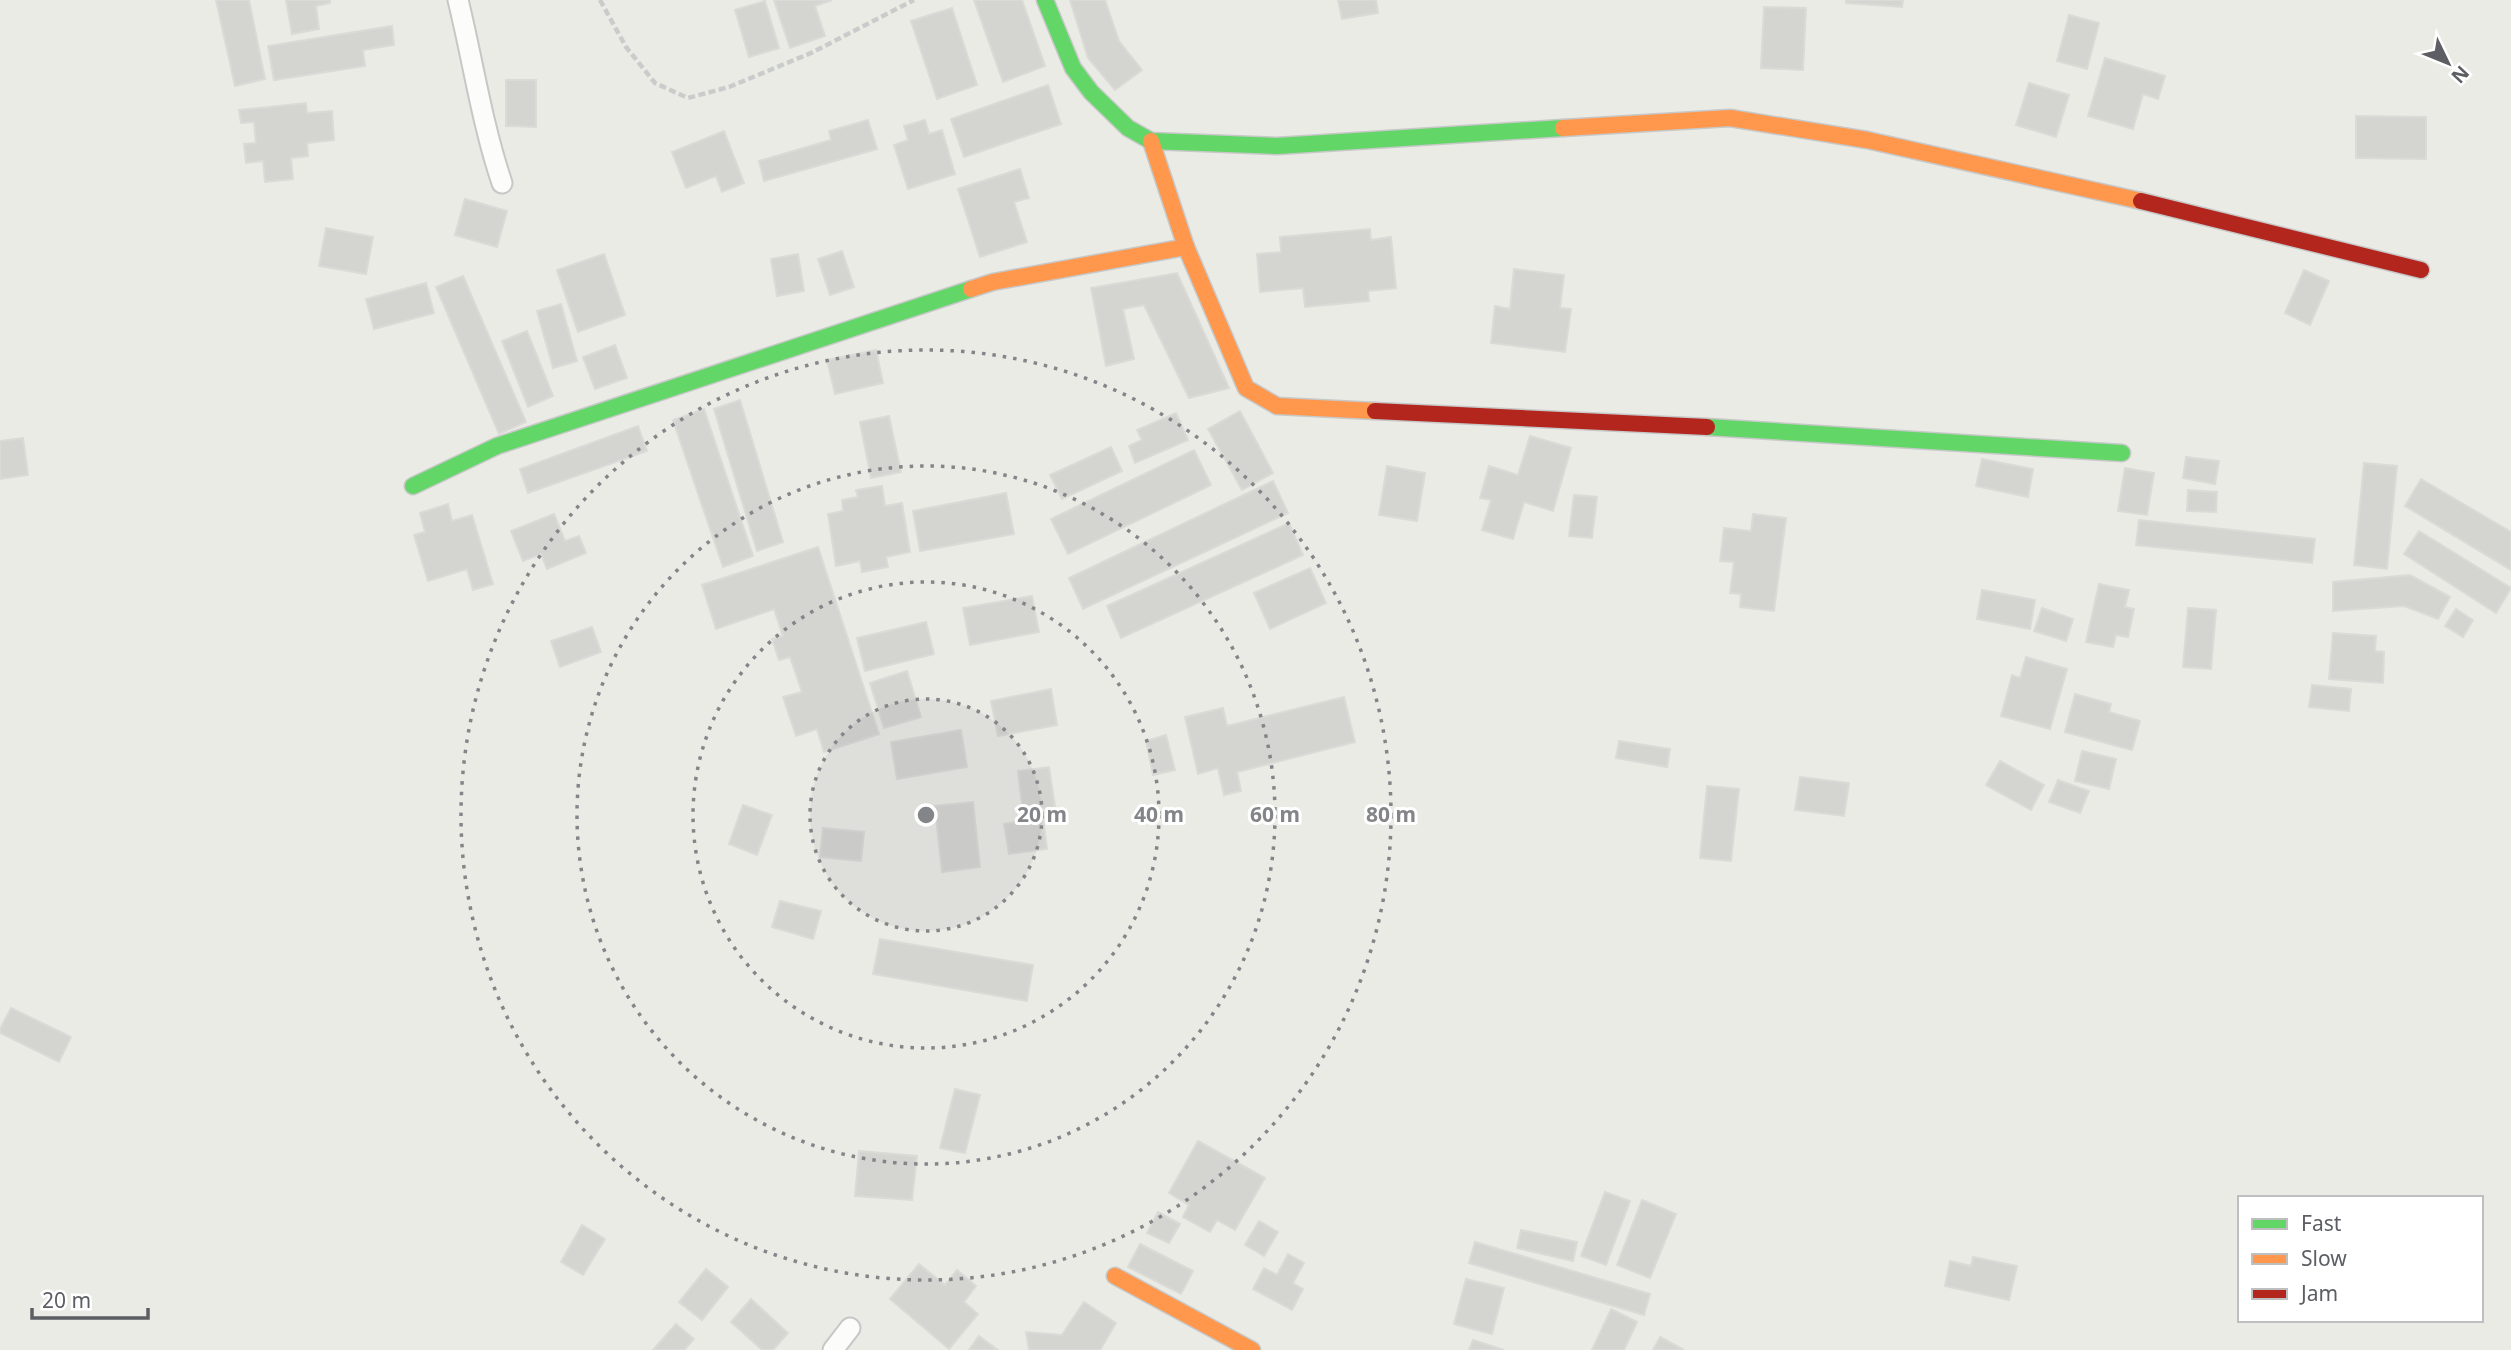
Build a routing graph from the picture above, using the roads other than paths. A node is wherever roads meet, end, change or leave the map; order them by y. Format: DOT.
graph roads {
  1 [pos="458,0"];
  2 [pos="1045,0"];
  3 [pos="1151,141"];
  4 [pos="502,183"];
  5 [pos="1186,247"];
  6 [pos="2421,270"];
  7 [pos="2122,453"];
  8 [pos="413,486"];
  9 [pos="1115,1276"];
  10 [pos="850,1328"];
  11 [pos="833,1350"];
  12 [pos="1252,1350"];
  1 -- 4 [label="lane"];
  2 -- 3 [label="street"];
  3 -- 5 [label="street"];
  3 -- 6 [label="street"];
  5 -- 7 [label="street"];
  5 -- 8 [label="street"];
  9 -- 12 [label="street"];
  10 -- 11 [label="lane"];
}
